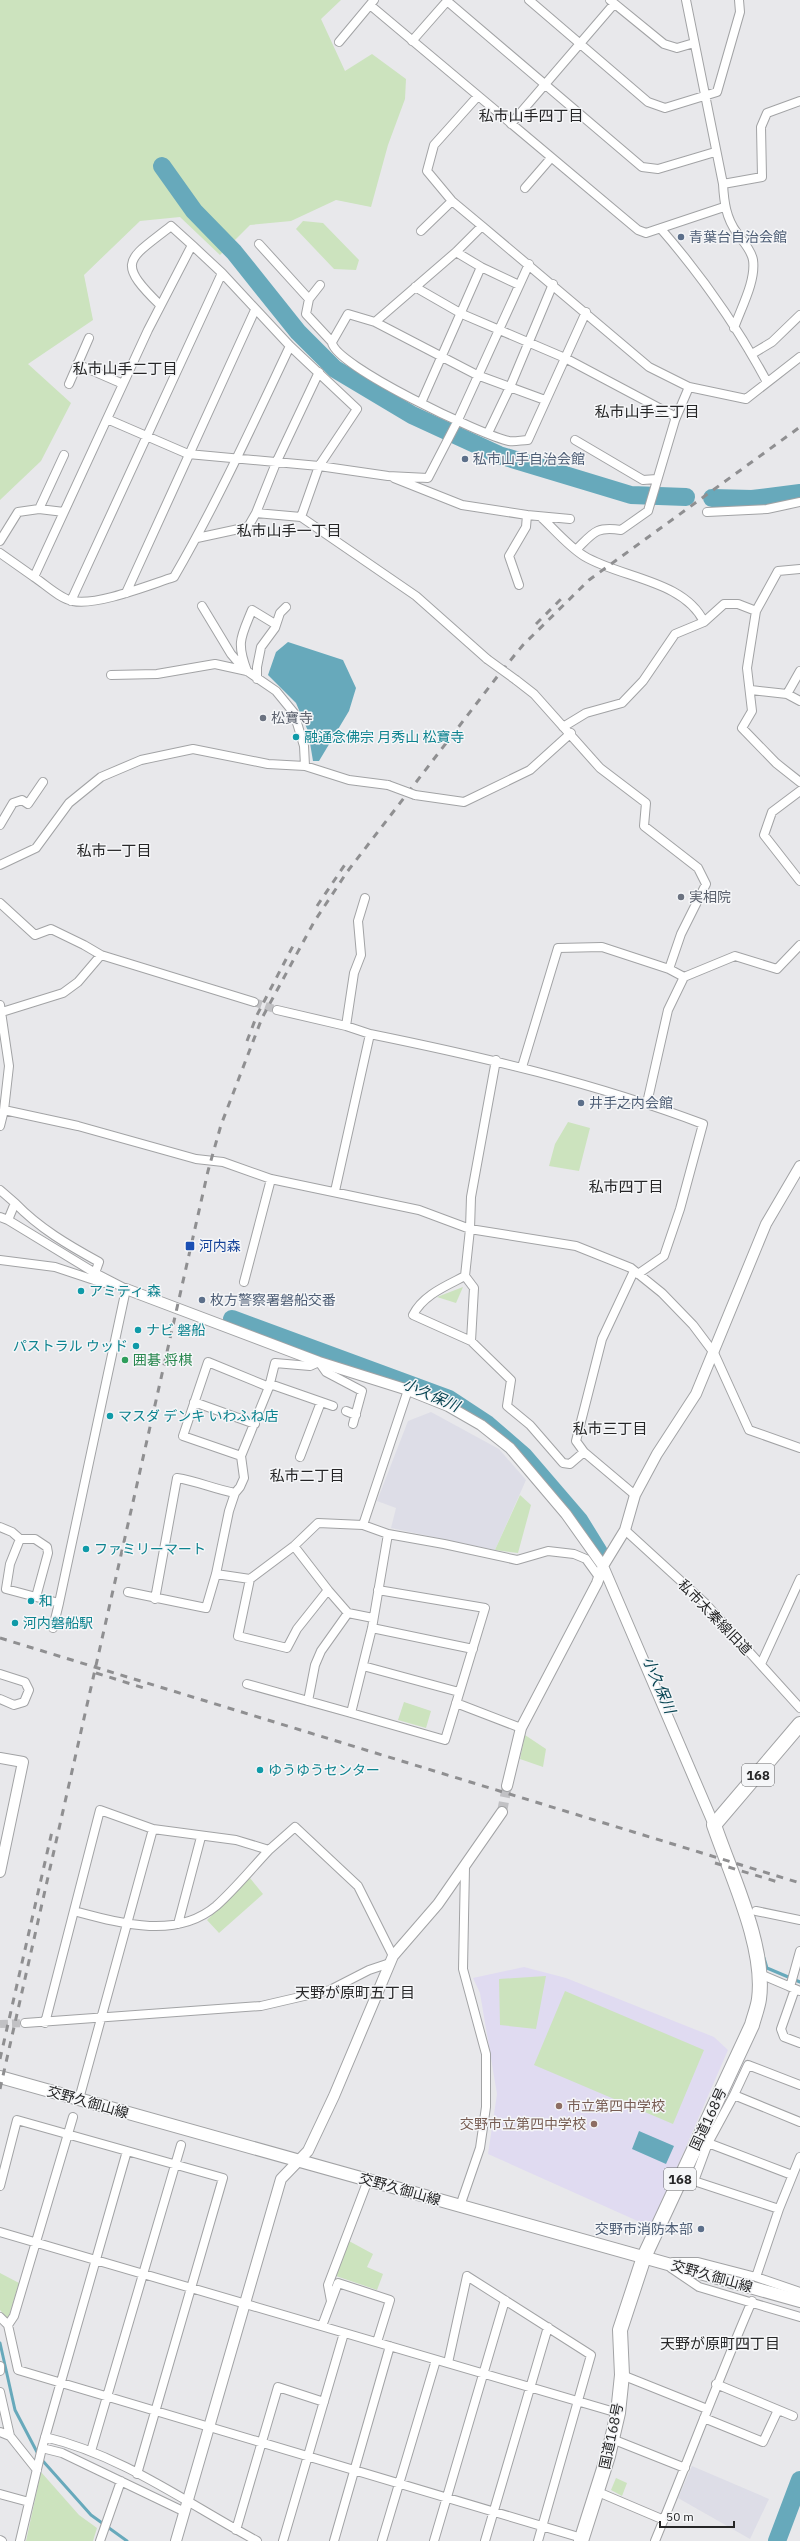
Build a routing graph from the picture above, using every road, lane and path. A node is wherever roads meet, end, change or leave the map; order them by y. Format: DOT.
graph roads {
  1 [pos="529,0"];
  2 [pos="686,0"];
  3 [pos="739,0"];
  4 [pos="448,1"];
  5 [pos="612,2"];
  6 [pos="372,3"];
  7 [pos="412,41"];
  8 [pos="339,42"];
  9 [pos="694,43"];
  10 [pos="580,44"];
  11 [pos="545,84"];
  12 [pos="477,97"];
  13 [pos="704,97"];
  14 [pos="800,101"];
  15 [pos="511,124"];
  16 [pos="715,152"];
  17 [pos="551,158"];
  18 [pos="723,184"];
  19 [pos="525,188"];
  20 [pos="452,201"];
  21 [pos="724,207"];
  22 [pos="482,226"];
  23 [pos="661,229"];
  24 [pos="421,231"];
  25 [pos="259,244"];
  26 [pos="192,245"];
  27 [pos="456,252"];
  28 [pos="529,264"];
  29 [pos="482,268"];
  30 [pos="222,273"];
  31 [pos="552,284"];
  32 [pos="320,285"];
  33 [pos="519,286"];
  34 [pos="415,287"];
  35 [pos="309,299"];
  36 [pos="160,305"];
  37 [pos="255,310"];
  38 [pos="586,312"];
  39 [pos="462,314"];
  40 [pos="800,315"];
  41 [pos="375,322"];
  42 [pos="734,328"];
  43 [pos="500,330"];
  44 [pos="89,338"];
  45 [pos="332,342"];
  46 [pos="528,342"];
  47 [pos="290,346"];
  48 [pos="752,354"];
  49 [pos="800,357"];
  50 [pos="442,358"];
  51 [pos="565,358"];
  52 [pos="77,364"];
  53 [pos="320,372"];
  54 [pos="477,376"];
  55 [pos="767,382"];
  56 [pos="69,384"];
  57 [pos="123,384"];
  58 [pos="510,387"];
  59 [pos="689,387"];
  60 [pos="545,400"];
  61 [pos="421,403"];
  62 [pos="676,417"];
  63 [pos="107,419"];
  64 [pos="457,422"];
  65 [pos="488,433"];
  66 [pos="146,436"];
  67 [pos="575,440"];
  68 [pos="188,454"];
  69 [pos="64,455"];
  70 [pos="236,459"];
  71 [pos="276,463"];
  72 [pos="319,466"];
  73 [pos="388,476"];
  74 [pos="657,481"];
  75 [pos="800,502"];
  76 [pos="39,509"];
  77 [pos="64,512"];
  78 [pos="707,512"];
  79 [pos="256,513"];
  80 [pos="527,515"];
  81 [pos="301,517"];
  82 [pos="541,517"];
  83 [pos="570,520"];
  84 [pos="197,538"];
  85 [pos="0,541"];
  86 [pos="577,550"];
  87 [pos="0,553"];
  88 [pos="800,568"];
  89 [pos="34,577"];
  90 [pos="519,585"];
  91 [pos="126,593"];
  92 [pos="71,601"];
  93 [pos="202,606"];
  94 [pos="286,607"];
  95 [pos="756,611"];
  96 [pos="704,622"];
  97 [pos="275,624"];
  98 [pos="246,670"];
  99 [pos="800,671"];
  100 [pos="111,675"];
  101 [pos="257,679"];
  102 [pos="751,690"];
  103 [pos="787,694"];
  104 [pos="800,701"];
  105 [pos="563,727"];
  106 [pos="571,733"];
  107 [pos="305,766"];
  108 [pos="44,782"];
  109 [pos="800,782"];
  110 [pos="800,791"];
  111 [pos="0,825"];
  112 [pos="0,865"];
  113 [pos="800,880"];
  114 [pos="365,898"];
  115 [pos="0,903"];
  116 [pos="799,947"];
  117 [pos="101,955"];
  118 [pos="669,969"];
  119 [pos="684,977"];
  120 [pos="254,1002"];
  121 [pos="1,1008"];
  122 [pos="277,1010"];
  123 [pos="346,1026"];
  124 [pos="370,1034"];
  125 [pos="496,1060"];
  126 [pos="522,1067"];
  127 [pos="647,1103"];
  128 [pos="4,1110"];
  129 [pos="0,1126"];
  130 [pos="800,1166"];
  131 [pos="271,1180"];
  132 [pos="0,1190"];
  133 [pos="335,1191"];
  134 [pos="14,1203"];
  135 [pos="4,1219"];
  136 [pos="470,1229"];
  137 [pos="0,1260"];
  138 [pos="636,1272"];
  139 [pos="95,1273"];
  140 [pos="465,1276"];
  141 [pos="112,1282"];
  142 [pos="244,1282"];
  143 [pos="126,1289"];
  144 [pos="471,1341"];
  145 [pos="714,1353"];
  146 [pos="319,1362"];
  147 [pos="270,1385"];
  148 [pos="408,1390"];
  149 [pos="194,1402"];
  150 [pos="321,1402"];
  151 [pos="333,1406"];
  152 [pos="346,1411"];
  153 [pos="356,1415"];
  154 [pos="255,1424"];
  155 [pos="353,1424"];
  156 [pos="800,1448"];
  157 [pos="584,1452"];
  158 [pos="241,1456"];
  159 [pos="300,1457"];
  160 [pos="234,1493"];
  161 [pos="635,1495"];
  162 [pos="363,1525"];
  163 [pos="0,1528"];
  164 [pos="625,1530"];
  165 [pos="388,1534"];
  166 [pos="20,1539"];
  167 [pos="294,1546"];
  168 [pos="603,1566"];
  169 [pos="216,1574"];
  170 [pos="599,1577"];
  171 [pos="250,1579"];
  172 [pos="800,1579"];
  173 [pos="3,1590"];
  174 [pos="328,1590"];
  175 [pos="378,1590"];
  176 [pos="128,1592"];
  177 [pos="36,1597"];
  178 [pos="155,1599"];
  179 [pos="59,1603"];
  180 [pos="348,1613"];
  181 [pos="373,1618"];
  182 [pos="54,1628"];
  183 [pos="372,1628"];
  184 [pos="473,1649"];
  185 [pos="761,1664"];
  186 [pos="363,1666"];
  187 [pos="0,1674"];
  188 [pos="247,1684"];
  189 [pos="459,1692"];
  190 [pos="0,1699"];
  191 [pos="308,1701"];
  192 [pos="456,1703"];
  193 [pos="800,1708"];
  194 [pos="351,1713"];
  195 [pos="800,1724"];
  196 [pos="521,1728"];
  197 [pos="0,1758"];
  198 [pos="507,1786"];
  199 [pos="502,1812"];
  200 [pos="714,1825"];
  201 [pos="153,1829"];
  202 [pos="202,1837"];
  203 [pos="269,1850"];
  204 [pos="465,1867"];
  205 [pos="0,1872"];
  206 [pos="74,1911"];
  207 [pos="756,1911"];
  208 [pos="800,1920"];
  209 [pos="178,1924"];
  210 [pos="127,1925"];
  211 [pos="800,1951"];
  212 [pos="392,1960"];
  213 [pos="760,1974"];
  214 [pos="794,1985"];
  215 [pos="101,2018"];
  216 [pos="25,2023"];
  217 [pos="45,2023"];
  218 [pos="800,2043"];
  219 [pos="0,2077"];
  220 [pos="800,2085"];
  221 [pos="734,2095"];
  222 [pos="79,2099"];
  223 [pos="73,2117"];
  224 [pos="800,2122"];
  225 [pos="68,2134"];
  226 [pos="708,2143"];
  227 [pos="181,2145"];
  228 [pos="127,2150"];
  229 [pos="800,2157"];
  230 [pos="297,2160"];
  231 [pos="175,2164"];
  232 [pos="792,2175"];
  233 [pos="368,2180"];
  234 [pos="0,2186"];
  235 [pos="460,2206"];
  236 [pos="779,2210"];
  237 [pos="0,2232"];
  238 [pos="36,2243"];
  239 [pos="644,2257"];
  240 [pos="96,2260"];
  241 [pos="664,2263"];
  242 [pos="143,2274"];
  243 [pos="756,2277"];
  244 [pos="191,2288"];
  245 [pos="800,2292"];
  246 [pos="505,2300"];
  247 [pos="752,2301"];
  248 [pos="800,2301"];
  249 [pos="331,2302"];
  250 [pos="244,2304"];
  251 [pos="0,2317"];
  252 [pos="800,2317"];
  253 [pos="8,2325"];
  254 [pos="322,2326"];
  255 [pos="548,2327"];
  256 [pos="344,2333"];
  257 [pos="377,2342"];
  258 [pos="390,2346"];
  259 [pos="436,2360"];
  260 [pos="448,2363"];
  261 [pos="0,2366"];
  262 [pos="0,2371"];
  263 [pos="484,2374"];
  264 [pos="622,2375"];
  265 [pos="60,2383"];
  266 [pos="716,2384"];
  267 [pos="530,2387"];
  268 [pos="0,2392"];
  269 [pos="107,2397"];
  270 [pos="578,2401"];
  271 [pos="324,2402"];
  272 [pos="707,2409"];
  273 [pos="778,2410"];
  274 [pos="155,2411"];
  275 [pos="618,2413"];
  276 [pos="793,2416"];
  277 [pos="704,2418"];
  278 [pos="209,2427"];
  279 [pos="0,2432"];
  280 [pos="10,2436"];
  281 [pos="45,2437"];
  282 [pos="612,2439"];
  283 [pos="261,2443"];
  284 [pos="42,2448"];
  285 [pos="91,2451"];
  286 [pos="308,2456"];
  287 [pos="685,2468"];
  288 [pos="37,2470"];
  289 [pos="354,2470"];
  290 [pos="137,2474"];
  291 [pos="121,2481"];
  292 [pos="399,2484"];
  293 [pos="598,2492"];
  294 [pos="0,2494"];
  295 [pos="447,2498"];
  296 [pos="188,2500"];
  297 [pos="29,2502"];
  298 [pos="185,2512"];
  299 [pos="494,2512"];
  300 [pos="664,2520"];
  301 [pos="542,2526"];
  302 [pos="236,2530"];
  303 [pos="581,2539"];
  304 [pos="20,2541"];
  305 [pos="100,2541"];
  306 [pos="176,2541"];
  307 [pos="257,2541"];
  308 [pos="283,2541"];
  309 [pos="334,2541"];
  310 [pos="382,2541"];
  311 [pos="434,2541"];
  312 [pos="485,2541"];
  313 [pos="538,2541"];
  314 [pos="655,2541"];
  1 -- 10 [label="street"];
  2 -- 9 [label="street"];
  3 -- 13 [label="street"];
  4 -- 7 [label="street"];
  4 -- 11 [label="street"];
  5 -- 9 [label="street"];
  5 -- 10 [label="street"];
  6 -- 7 [label="street"];
  6 -- 8 [label="street"];
  7 -- 12 [label="street"];
  9 -- 13 [label="street"];
  10 -- 11 [label="street"];
  10 -- 13 [label="street"];
  11 -- 15 [label="street"];
  11 -- 16 [label="street"];
  12 -- 15 [label="street"];
  12 -- 20 [label="street"];
  13 -- 16 [label="street"];
  14 -- 18 [label="street"];
  15 -- 17 [label="street"];
  16 -- 18 [label="street"];
  17 -- 19 [label="street"];
  17 -- 23 [label="street"];
  18 -- 21 [label="street"];
  20 -- 22 [label="street"];
  20 -- 24 [label="street"];
  21 -- 23 [label="street"];
  21 -- 42 [label="street"];
  22 -- 27 [label="street"];
  22 -- 28 [label="street"];
  23 -- 42 [label="street"];
  25 -- 35 [label="street"];
  26 -- 30 [label="street"];
  26 -- 36 [label="street"];
  26 -- 36 [label="street"];
  27 -- 29 [label="street"];
  27 -- 34 [label="street"];
  28 -- 31 [label="street"];
  28 -- 33 [label="street"];
  29 -- 33 [label="street"];
  29 -- 39 [label="street"];
  30 -- 37 [label="street"];
  30 -- 66 [label="street"];
  31 -- 38 [label="street"];
  31 -- 46 [label="street"];
  32 -- 35 [label="street"];
  33 -- 43 [label="street"];
  34 -- 39 [label="street"];
  34 -- 41 [label="street"];
  35 -- 45 [label="street"];
  36 -- 57 [label="street"];
  37 -- 47 [label="street"];
  37 -- 68 [label="street"];
  38 -- 51 [label="street"];
  38 -- 59 [label="street"];
  39 -- 43 [label="street"];
  39 -- 50 [label="street"];
  40 -- 48 [label="street"];
  41 -- 45 [label="street"];
  41 -- 50 [label="street"];
  42 -- 48 [label="street"];
  43 -- 46 [label="street"];
  43 -- 54 [label="street"];
  44 -- 52 [label="street"];
  45 -- 61 [label="street"];
  46 -- 51 [label="street"];
  46 -- 58 [label="street"];
  47 -- 53 [label="street"];
  47 -- 70 [label="street"];
  48 -- 55 [label="street"];
  49 -- 55 [label="street"];
  50 -- 54 [label="street"];
  50 -- 61 [label="street"];
  51 -- 60 [label="street"];
  51 -- 62 [label="street"];
  52 -- 56 [label="street"];
  52 -- 57 [label="street"];
  53 -- 71 [label="street"];
  53 -- 72 [label="street"];
  54 -- 58 [label="street"];
  54 -- 64 [label="street"];
  55 -- 59 [label="street"];
  57 -- 63 [label="street"];
  58 -- 60 [label="street"];
  58 -- 65 [label="street"];
  59 -- 62 [label="street"];
  60 -- 65 [label="street"];
  61 -- 64 [label="street"];
  62 -- 74 [label="street"];
  63 -- 66 [label="street"];
  63 -- 77 [label="street"];
  64 -- 65 [label="street"];
  64 -- 73 [label="street"];
  66 -- 68 [label="street"];
  66 -- 92 [label="street"];
  67 -- 74 [label="street"];
  68 -- 70 [label="street"];
  68 -- 91 [label="street"];
  69 -- 76 [label="street"];
  70 -- 71 [label="street"];
  70 -- 84 [label="street"];
  71 -- 72 [label="street"];
  71 -- 79 [label="street"];
  72 -- 73 [label="street"];
  72 -- 81 [label="street"];
  73 -- 80 [label="street"];
  74 -- 86 [label="street"];
  75 -- 78 [label="street"];
  76 -- 77 [label="street"];
  76 -- 85 [label="street"];
  77 -- 89 [label="street"];
  79 -- 81 [label="street"];
  79 -- 84 [label="street"];
  80 -- 82 [label="street"];
  80 -- 90 [label="street"];
  81 -- 105 [label="street, bridge"];
  82 -- 83 [label="street"];
  82 -- 86 [label="street"];
  84 -- 91 [label="street"];
  86 -- 96 [label="street"];
  87 -- 89 [label="street"];
  88 -- 95 [label="street"];
  89 -- 92 [label="street"];
  91 -- 92 [label="street"];
  93 -- 98 [label="street"];
  94 -- 97 [label="street"];
  95 -- 96 [label="street"];
  95 -- 102 [label="street"];
  96 -- 105 [label="street"];
  97 -- 98 [label="street"];
  97 -- 101 [label="street"];
  98 -- 100 [label="street"];
  98 -- 101 [label="street"];
  99 -- 103 [label="street"];
  101 -- 107 [label="street"];
  102 -- 103 [label="street"];
  102 -- 109 [label="street"];
  103 -- 104 [label="street"];
  105 -- 106 [label="street"];
  106 -- 107 [label="street, bridge"];
  106 -- 118 [label="street"];
  107 -- 112 [label="street"];
  108 -- 111 [label="street"];
  110 -- 113 [label="street"];
  114 -- 123 [label="street"];
  115 -- 117 [label="street"];
  116 -- 119 [label="street"];
  117 -- 120 [label="street"];
  117 -- 121 [label="street"];
  118 -- 119 [label="street"];
  118 -- 126 [label="street"];
  119 -- 127 [label="street"];
  121 -- 128 [label="street"];
  122 -- 123 [label="street"];
  123 -- 124 [label="street"];
  124 -- 125 [label="street"];
  124 -- 133 [label="street"];
  125 -- 126 [label="street"];
  125 -- 136 [label="street"];
  126 -- 127 [label="street"];
  127 -- 138 [label="street"];
  128 -- 129 [label="street"];
  128 -- 131 [label="street"];
  130 -- 145 [label="street"];
  131 -- 133 [label="street"];
  131 -- 142 [label="street"];
  132 -- 134 [label="street"];
  133 -- 136 [label="street"];
  134 -- 135 [label="street"];
  134 -- 139 [label="street"];
  135 -- 139 [label="street"];
  136 -- 138 [label="street"];
  136 -- 140 [label="street"];
  137 -- 141 [label="street"];
  138 -- 145 [label="street"];
  138 -- 157 [label="street"];
  139 -- 141 [label="street"];
  140 -- 144 [label="street"];
  140 -- 144 [label="street"];
  141 -- 143 [label="street"];
  143 -- 146 [label="street"];
  143 -- 179 [label="street"];
  144 -- 157 [label="street"];
  145 -- 156 [label="street"];
  145 -- 161 [label="street"];
  146 -- 147 [label="street"];
  146 -- 148 [label="street"];
  146 -- 153 [label="street"];
  147 -- 149 [label="street"];
  147 -- 150 [label="street"];
  147 -- 154 [label="street"];
  148 -- 162 [label="street"];
  148 -- 168 [label="street"];
  149 -- 154 [label="street"];
  149 -- 158 [label="street"];
  150 -- 151 [label="street"];
  150 -- 159 [label="street"];
  152 -- 153 [label="street"];
  153 -- 155 [label="street"];
  154 -- 158 [label="street"];
  157 -- 161 [label="street"];
  158 -- 160 [label="street"];
  160 -- 169 [label="street"];
  160 -- 178 [label="street"];
  161 -- 164 [label="street"];
  162 -- 165 [label="street"];
  162 -- 167 [label="street"];
  163 -- 166 [label="street"];
  164 -- 168 [label="street"];
  164 -- 185 [label="street, 私市太秦線旧道"];
  165 -- 170 [label="street"];
  165 -- 175 [label="street"];
  166 -- 173 [label="street"];
  166 -- 177 [label="street"];
  167 -- 171 [label="street"];
  167 -- 174 [label="street"];
  168 -- 170 [label="street"];
  168 -- 200 [label="street"];
  169 -- 171 [label="street"];
  169 -- 178 [label="street"];
  170 -- 196 [label="street"];
  171 -- 174 [label="street"];
  172 -- 185 [label="street"];
  173 -- 177 [label="street"];
  174 -- 180 [label="street"];
  175 -- 181 [label="street"];
  175 -- 184 [label="street"];
  176 -- 178 [label="street"];
  177 -- 179 [label="street"];
  179 -- 182 [label="street"];
  180 -- 181 [label="street"];
  180 -- 191 [label="street"];
  181 -- 183 [label="street"];
  183 -- 184 [label="street"];
  183 -- 186 [label="street"];
  184 -- 189 [label="street"];
  185 -- 193 [label="street, 私市太秦線旧道"];
  186 -- 189 [label="street"];
  186 -- 194 [label="street"];
  187 -- 190 [label="street"];
  188 -- 191 [label="street"];
  189 -- 192 [label="street"];
  191 -- 194 [label="street"];
  192 -- 194 [label="street"];
  192 -- 196 [label="street"];
  195 -- 200 [label="highway, 168"];
  196 -- 198 [label="street"];
  197 -- 205 [label="street"];
  199 -- 204 [label="street"];
  200 -- 213 [label="highway, 国道168号 / 168"];
  201 -- 202 [label="street"];
  201 -- 206 [label="street"];
  201 -- 210 [label="street"];
  202 -- 203 [label="street"];
  202 -- 209 [label="street"];
  203 -- 209 [label="street"];
  203 -- 212 [label="street"];
  204 -- 212 [label="street"];
  204 -- 235 [label="street"];
  206 -- 210 [label="street"];
  206 -- 217 [label="street"];
  207 -- 208 [label="street"];
  209 -- 210 [label="street"];
  210 -- 215 [label="street"];
  211 -- 214 [label="street"];
  212 -- 215 [label="street"];
  212 -- 230 [label="street"];
  213 -- 214 [label="street"];
  213 -- 239 [label="highway, 国道168号 / 168"];
  214 -- 218 [label="street"];
  215 -- 217 [label="street"];
  215 -- 222 [label="street"];
  216 -- 217 [label="street"];
  219 -- 222 [label="main road, 交野久御山線"];
  220 -- 221 [label="street"];
  221 -- 224 [label="street"];
  221 -- 226 [label="street"];
  222 -- 230 [label="main road, 交野久御山線"];
  223 -- 225 [label="street"];
  225 -- 228 [label="street"];
  225 -- 234 [label="street"];
  225 -- 238 [label="street"];
  226 -- 232 [label="street"];
  226 -- 236 [label="street"];
  227 -- 231 [label="street"];
  228 -- 231 [label="street"];
  228 -- 240 [label="street"];
  229 -- 232 [label="street"];
  230 -- 233 [label="main road, 交野久御山線"];
  230 -- 250 [label="street"];
  231 -- 242 [label="street"];
  231 -- 244 [label="street"];
  232 -- 236 [label="street"];
  233 -- 235 [label="main road, 交野久御山線"];
  233 -- 249 [label="street"];
  235 -- 239 [label="main road, 交野久御山線"];
  236 -- 243 [label="street"];
  237 -- 238 [label="street"];
  238 -- 240 [label="street"];
  238 -- 253 [label="street"];
  239 -- 241 [label="main road, 交野久御山線"];
  239 -- 264 [label="highway, 国道168号 / 168"];
  240 -- 242 [label="street"];
  240 -- 265 [label="street"];
  241 -- 243 [label="street"];
  241 -- 247 [label="street"];
  241 -- 248 [label="main road, 交野久御山線"];
  242 -- 244 [label="street"];
  242 -- 269 [label="street"];
  243 -- 245 [label="street"];
  244 -- 250 [label="street"];
  244 -- 274 [label="street"];
  246 -- 255 [label="street"];
  246 -- 260 [label="street"];
  246 -- 263 [label="street"];
  247 -- 252 [label="street"];
  247 -- 266 [label="street"];
  249 -- 254 [label="street"];
  249 -- 257 [label="street"];
  250 -- 254 [label="street"];
  250 -- 278 [label="street"];
  251 -- 253 [label="street"];
  253 -- 265 [label="street"];
  254 -- 256 [label="street"];
  255 -- 267 [label="street"];
  255 -- 270 [label="street"];
  256 -- 257 [label="street"];
  256 -- 271 [label="street"];
  257 -- 258 [label="street"];
  258 -- 259 [label="street"];
  258 -- 289 [label="street"];
  259 -- 260 [label="street"];
  259 -- 292 [label="street"];
  260 -- 263 [label="street"];
  261 -- 262 [label="street"];
  263 -- 267 [label="street"];
  263 -- 295 [label="street"];
  264 -- 272 [label="street"];
  264 -- 275 [label="highway, 国道168号 / 168"];
  265 -- 269 [label="street"];
  265 -- 281 [label="street"];
  266 -- 272 [label="street"];
  266 -- 273 [label="street"];
  267 -- 270 [label="street"];
  267 -- 299 [label="street"];
  268 -- 280 [label="street"];
  269 -- 274 [label="street"];
  269 -- 285 [label="street"];
  270 -- 275 [label="street"];
  270 -- 301 [label="street"];
  271 -- 283 [label="street"];
  271 -- 286 [label="street"];
  272 -- 277 [label="street"];
  273 -- 276 [label="street"];
  273 -- 277 [label="street"];
  274 -- 278 [label="street"];
  274 -- 290 [label="street"];
  275 -- 282 [label="highway, 国道168号 / 168"];
  277 -- 287 [label="street"];
  278 -- 283 [label="street"];
  278 -- 296 [label="street"];
  279 -- 280 [label="street"];
  280 -- 288 [label="street"];
  281 -- 284 [label="street"];
  281 -- 285 [label="street"];
  282 -- 287 [label="street"];
  282 -- 293 [label="highway, 国道168号 / 168"];
  283 -- 286 [label="street"];
  283 -- 302 [label="street"];
  284 -- 288 [label="street"];
  284 -- 291 [label="street"];
  285 -- 290 [label="street"];
  286 -- 289 [label="street"];
  286 -- 308 [label="street"];
  287 -- 300 [label="street"];
  288 -- 297 [label="street"];
  289 -- 292 [label="street"];
  289 -- 309 [label="street"];
  290 -- 296 [label="street"];
  291 -- 298 [label="street"];
  291 -- 305 [label="street"];
  292 -- 295 [label="street"];
  292 -- 310 [label="street"];
  293 -- 300 [label="street"];
  293 -- 303 [label="highway, 国道168号 / 168"];
  294 -- 297 [label="street"];
  295 -- 299 [label="street"];
  295 -- 311 [label="street"];
  296 -- 298 [label="street"];
  296 -- 302 [label="street"];
  297 -- 304 [label="street"];
  298 -- 306 [label="street"];
  299 -- 301 [label="street"];
  299 -- 312 [label="street"];
  300 -- 314 [label="street"];
  301 -- 303 [label="street"];
  301 -- 313 [label="street"];
  302 -- 307 [label="street"];
}
